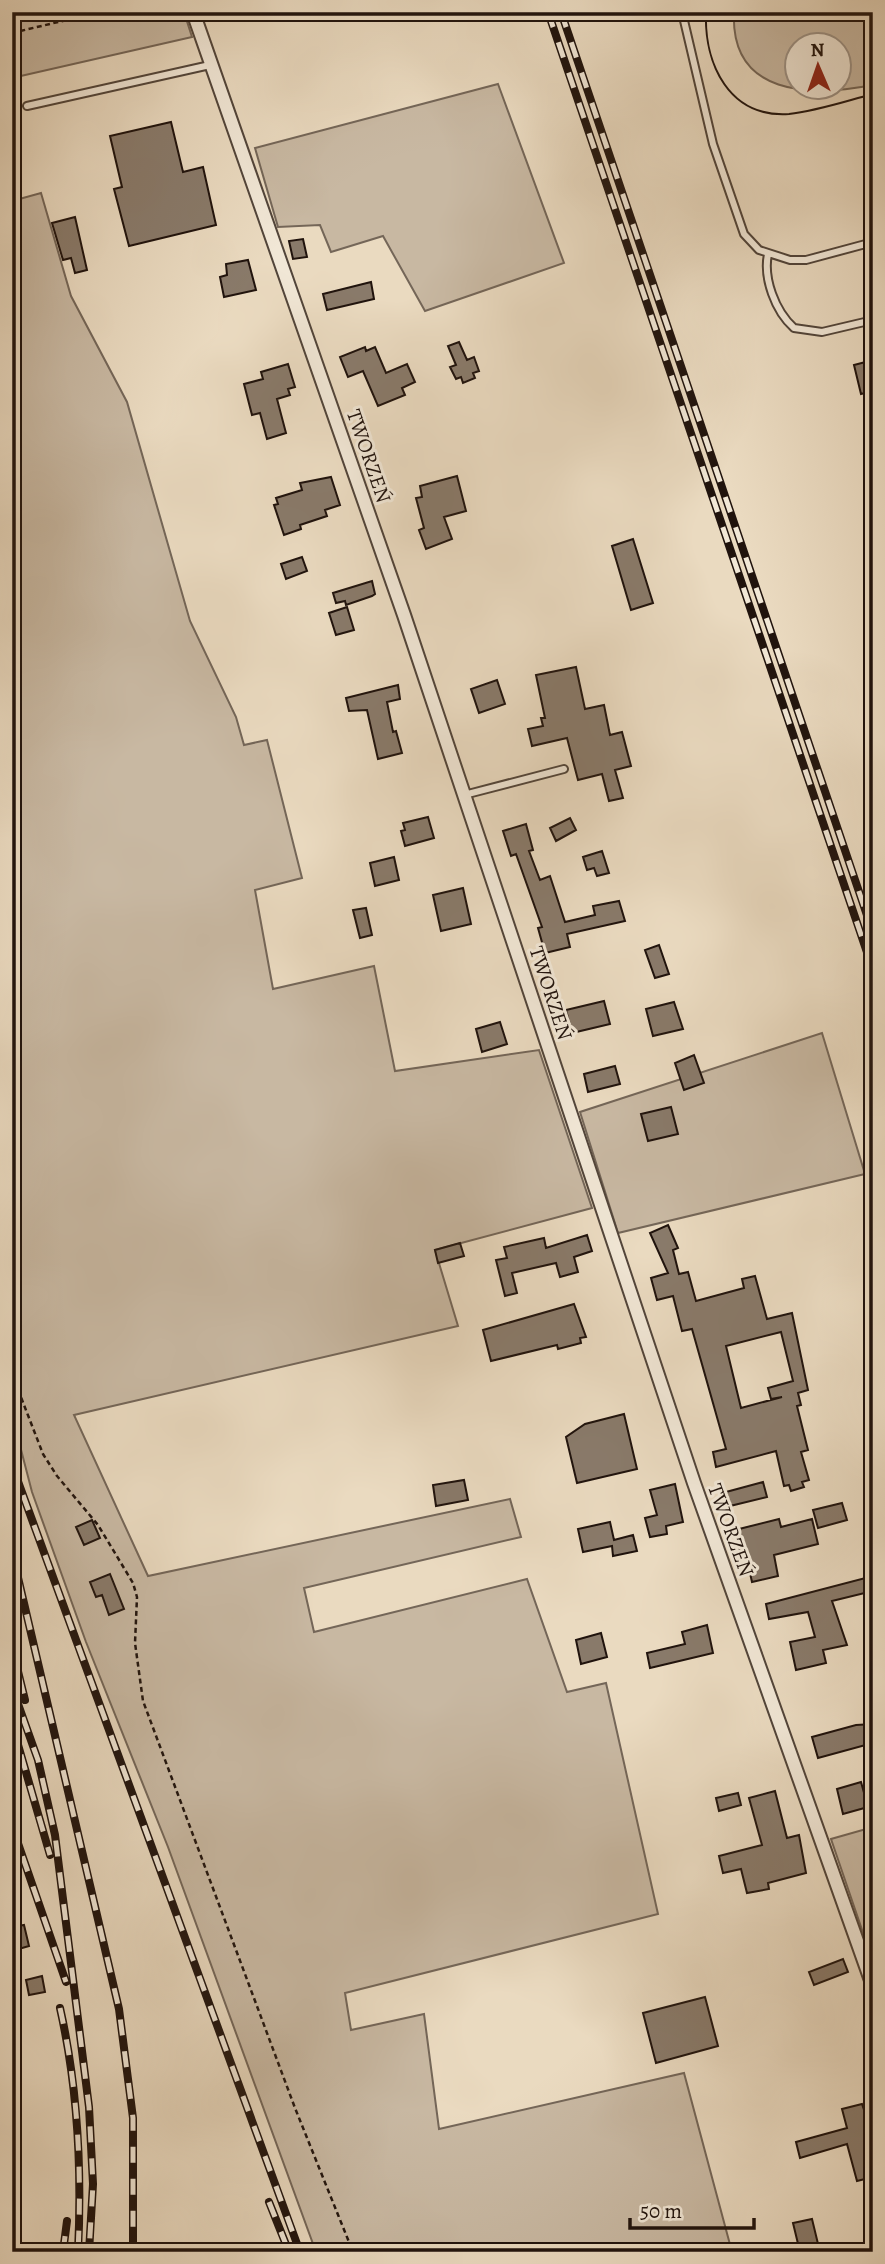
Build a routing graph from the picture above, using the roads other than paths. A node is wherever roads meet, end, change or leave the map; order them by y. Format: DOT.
graph roads {
  1 [pos="193,12"];
  2 [pos="682,12"];
  3 [pos="210,65"];
  4 [pos="27,106"];
  5 [pos="873,242"];
  6 [pos="768,254"];
  7 [pos="873,320"];
  8 [pos="564,769"];
  9 [pos="464,795"];
  10 [pos="873,1986"];
  1 -- 3 [label="street, TWORZEŃ"];
  2 -- 6 [label="lane"];
  3 -- 4 [label="lane"];
  3 -- 9 [label="street, TWORZEŃ"];
  5 -- 6 [label="lane"];
  6 -- 7 [label="lane"];
  8 -- 9 [label="lane"];
  9 -- 10 [label="street, TWORZEŃ"];
}
